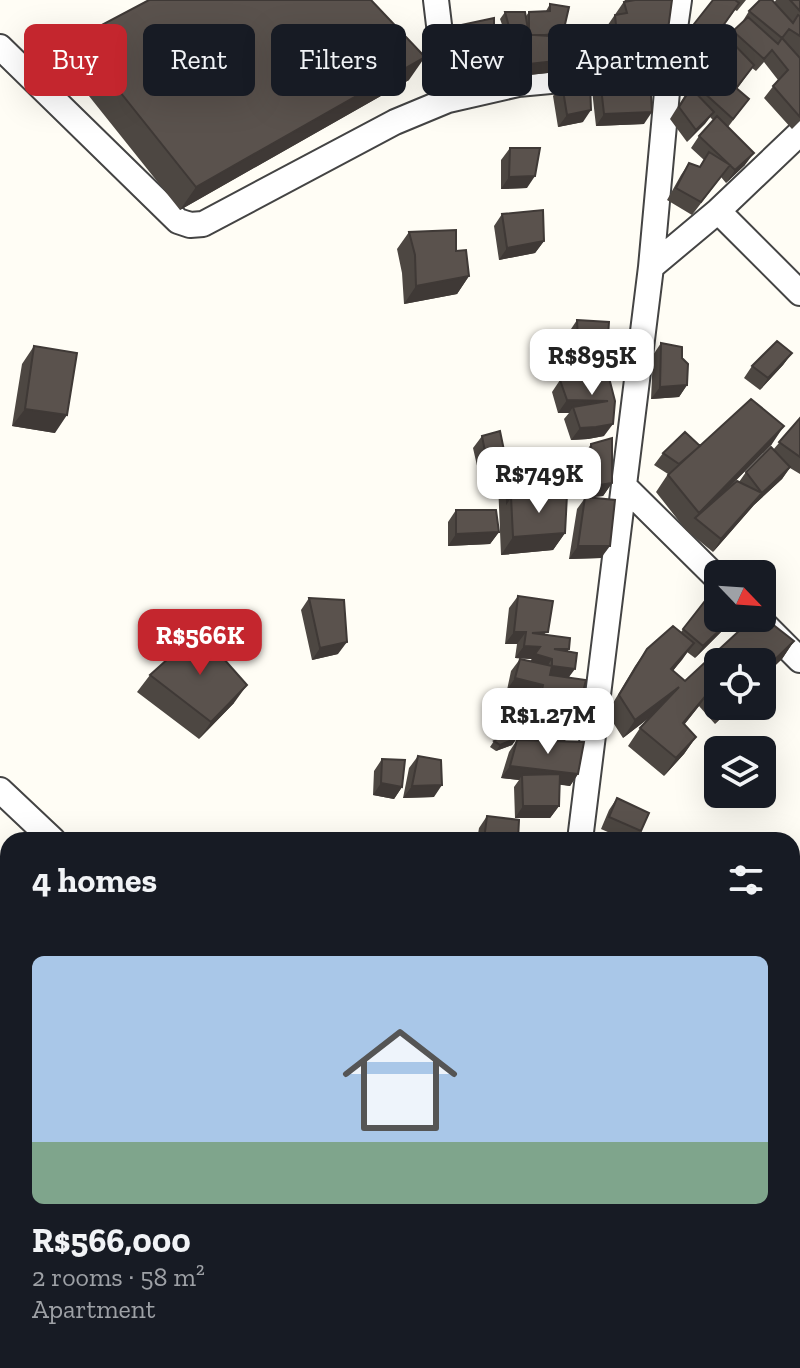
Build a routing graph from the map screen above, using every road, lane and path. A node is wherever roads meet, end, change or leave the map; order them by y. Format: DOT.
graph roads {
  1 [pos="436,0"];
  2 [pos="679,0"];
  3 [pos="676,24"];
  4 [pos="0,47"];
  5 [pos="548,81"];
  6 [pos="667,96"];
  7 [pos="448,100"];
  8 [pos="800,133"];
  9 [pos="718,211"];
  10 [pos="651,267"];
  11 [pos="800,293"];
  12 [pos="625,487"];
  13 [pos="704,565"];
  14 [pos="772,632"];
  15 [pos="800,660"];
  16 [pos="0,790"];
  17 [pos="45,832"];
  18 [pos="581,832"];
  1 -- 7 [label="street"];
  2 -- 3 [label="street"];
  4 -- 7 [label="street"];
  5 -- 7 [label="street"];
  6 -- 10 [label="street"];
  8 -- 9 [label="street"];
  9 -- 10 [label="street"];
  9 -- 11 [label="street"];
  10 -- 12 [label="street"];
  12 -- 13 [label="street"];
  12 -- 18 [label="street"];
  14 -- 15 [label="street"];
  16 -- 17 [label="street"];
}
